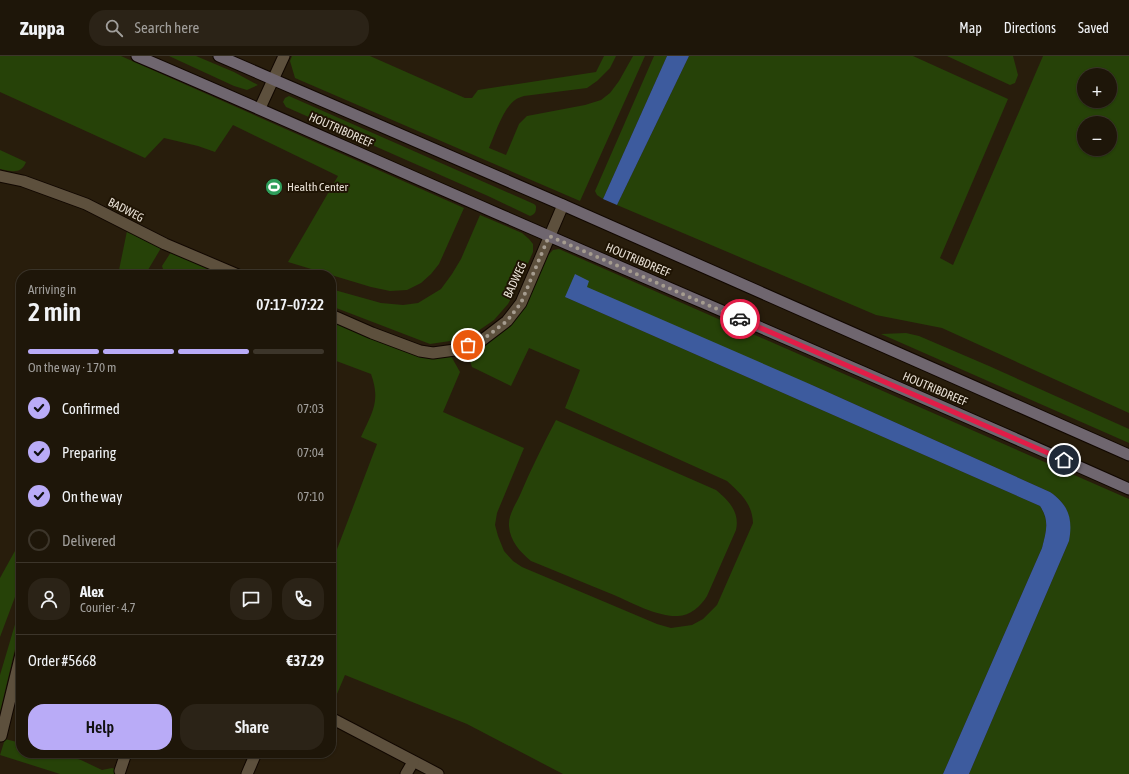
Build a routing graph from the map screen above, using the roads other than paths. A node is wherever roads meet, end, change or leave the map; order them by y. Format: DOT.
graph roads {
  1 [pos="137,56"];
  2 [pos="219,56"];
  3 [pos="284,56"];
  4 [pos="274,80"];
  5 [pos="260,108"];
  6 [pos="0,176"];
  7 [pos="564,205"];
  8 [pos="549,236"];
  9 [pos="226,270"];
  10 [pos="336,317"];
  11 [pos="1129,454"];
  12 [pos="1129,489"];
  13 [pos="16,674"];
  14 [pos="336,721"];
  15 [pos="1,736"];
  16 [pos="124,758"];
  17 [pos="254,758"];
  18 [pos="413,762"];
  19 [pos="120,771"];
  20 [pos="247,774"];
  21 [pos="406,774"];
  22 [pos="438,774"];
  1 -- 5 [label="main road, HOUTRIBDREEF"];
  2 -- 4 [label="main road, HOUTRIBDREEF"];
  3 -- 4 [label="street"];
  4 -- 5 [label="street"];
  4 -- 7 [label="main road, HOUTRIBDREEF"];
  5 -- 8 [label="main road, HOUTRIBDREEF"];
  6 -- 9 [label="street, BADWEG"];
  7 -- 8 [label="street, BADWEG"];
  7 -- 11 [label="main road, HOUTRIBDREEF"];
  8 -- 10 [label="street, BADWEG"];
  8 -- 12 [label="main road, HOUTRIBDREEF"];
  13 -- 15 [label="street"];
  14 -- 18 [label="street"];
  16 -- 19 [label="street"];
  17 -- 20 [label="street"];
  18 -- 21 [label="street"];
  18 -- 22 [label="street"];
}
